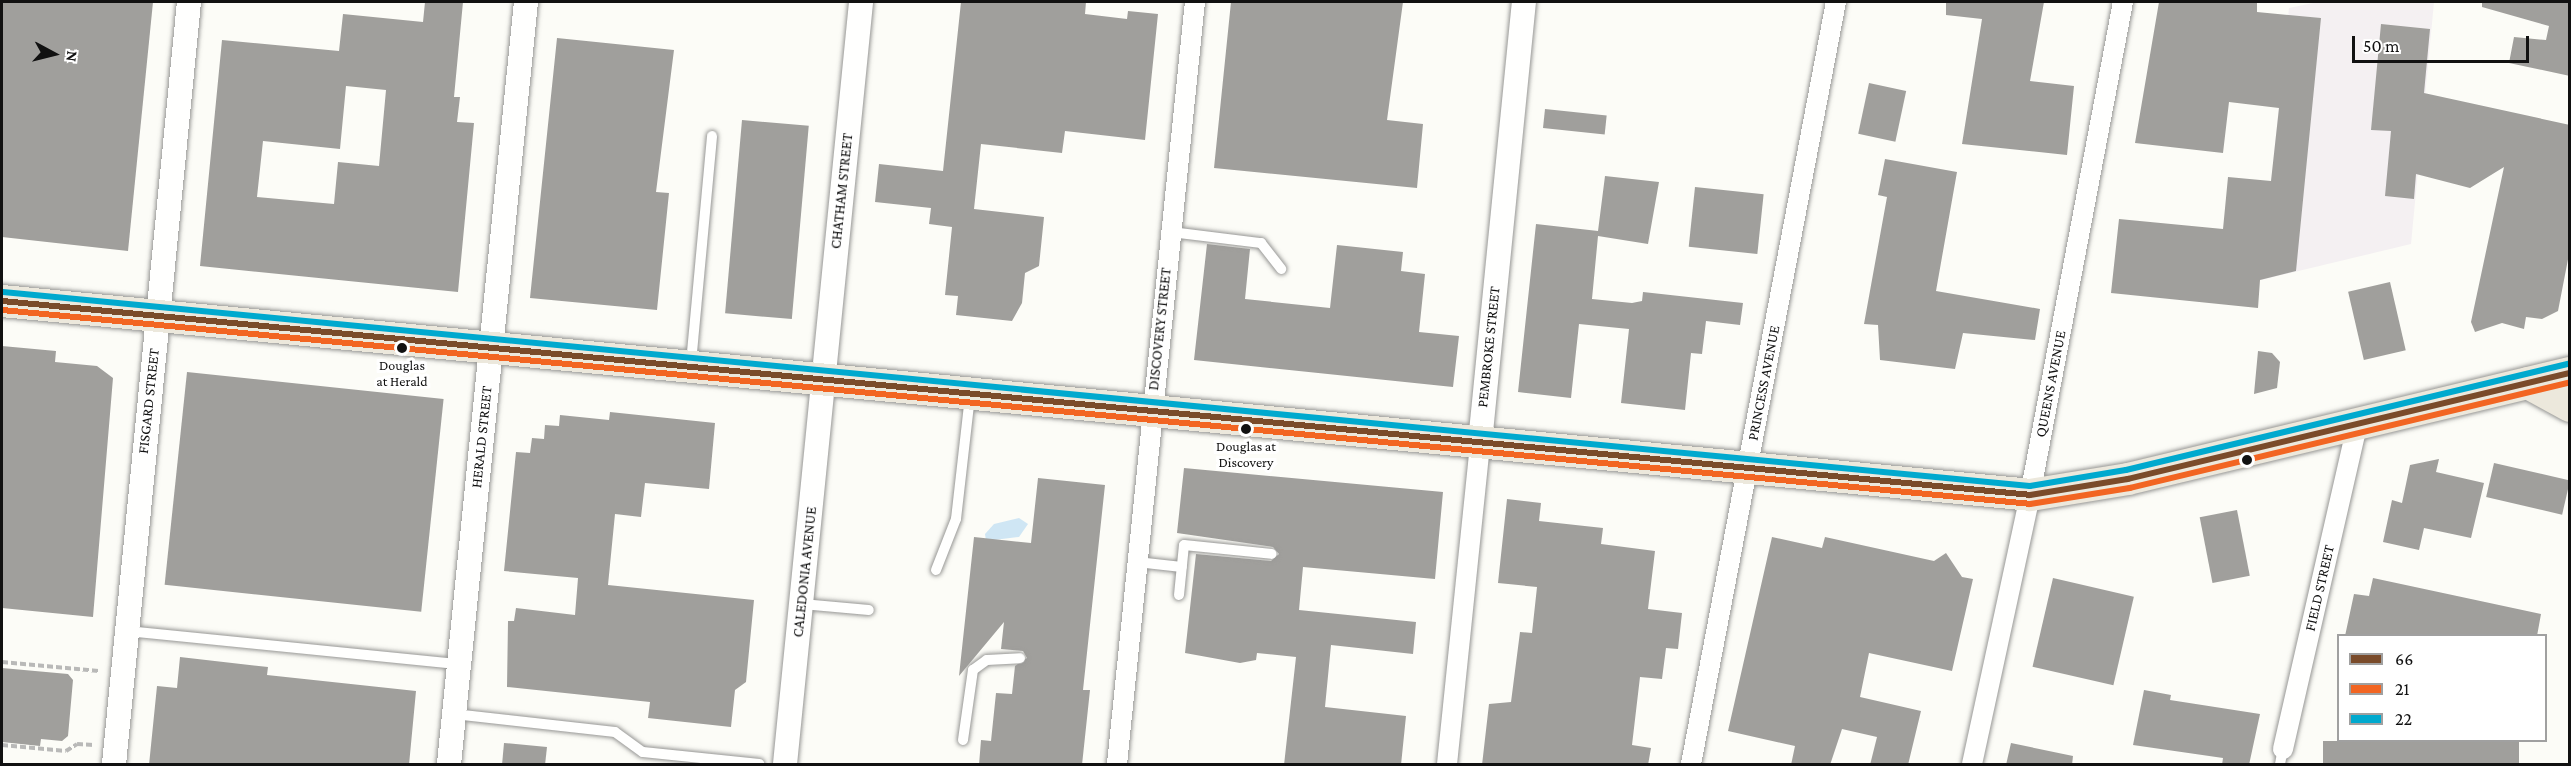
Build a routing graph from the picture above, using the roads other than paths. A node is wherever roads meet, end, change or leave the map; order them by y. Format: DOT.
graph roads {
  1 [pos="189,2"];
  2 [pos="526,2"];
  3 [pos="861,2"];
  4 [pos="1195,2"];
  5 [pos="1524,2"];
  6 [pos="1836,2"];
  7 [pos="2123,2"];
  8 [pos="712,136"];
  9 [pos="1171,232"];
  10 [pos="1281,269"];
  11 [pos="2,301"];
  12 [pos="157,316"];
  13 [pos="491,348"];
  14 [pos="691,367"];
  15 [pos="2570,374"];
  16 [pos="824,380"];
  17 [pos="2528,383"];
  18 [pos="970,395"];
  19 [pos="2570,406"];
  20 [pos="1151,415"];
  21 [pos="2357,426"];
  22 [pos="1480,442"];
  23 [pos="1748,470"];
  24 [pos="2030,495"];
  25 [pos="1272,554"];
  26 [pos="1137,562"];
  27 [pos="1182,567"];
  28 [pos="936,570"];
  29 [pos="1179,595"];
  30 [pos="802,604"];
  31 [pos="868,610"];
  32 [pos="128,631"];
  33 [pos="1020,658"];
  34 [pos="459,664"];
  35 [pos="454,714"];
  36 [pos="963,740"];
  37 [pos="115,756"];
  38 [pos="2281,757"];
  39 [pos="449,765"];
  40 [pos="759,765"];
  41 [pos="786,765"];
  42 [pos="1117,765"];
  43 [pos="1447,765"];
  44 [pos="1691,765"];
  45 [pos="1972,765"];
  1 -- 12 [label="street, FISGARD STREET"];
  2 -- 13 [label="street, HERALD STREET"];
  3 -- 16 [label="street, CHATHAM STREET"];
  4 -- 9 [label="street, DISCOVERY STREET"];
  5 -- 22 [label="street, PEMBROKE STREET"];
  6 -- 23 [label="street, PRINCESS AVENUE"];
  7 -- 24 [label="street, QUEENS AVENUE"];
  8 -- 14 [label="lane"];
  9 -- 10 [label="lane"];
  9 -- 20 [label="street, DISCOVERY STREET"];
  11 -- 12 [label="main road"];
  12 -- 13 [label="main road"];
  12 -- 32 [label="street, FISGARD STREET"];
  13 -- 14 [label="main road"];
  13 -- 34 [label="street, HERALD STREET"];
  14 -- 16 [label="main road"];
  15 -- 17 [label="main road"];
  16 -- 18 [label="main road"];
  16 -- 30 [label="street, CALEDONIA AVENUE"];
  17 -- 19 [label="main road"];
  17 -- 21 [label="main road"];
  18 -- 20 [label="main road"];
  18 -- 28 [label="lane"];
  20 -- 22 [label="main road"];
  20 -- 26 [label="street, DISCOVERY STREET"];
  21 -- 24 [label="main road"];
  21 -- 38 [label="street, FIELD STREET"];
  22 -- 23 [label="main road"];
  22 -- 43 [label="street, PEMBROKE STREET"];
  23 -- 24 [label="main road"];
  23 -- 44 [label="street, PRINCESS AVENUE"];
  24 -- 45 [label="street, QUEENS AVENUE"];
  25 -- 27 [label="lane"];
  26 -- 27 [label="lane"];
  26 -- 42 [label="street, DISCOVERY STREET"];
  27 -- 29 [label="lane"];
  30 -- 31 [label="lane"];
  30 -- 41 [label="street, CALEDONIA AVENUE"];
  32 -- 34 [label="lane"];
  32 -- 37 [label="street, FISGARD STREET"];
  33 -- 36 [label="lane"];
  34 -- 35 [label="street, HERALD STREET"];
  35 -- 39 [label="street, HERALD STREET"];
  35 -- 40 [label="lane"];
}
